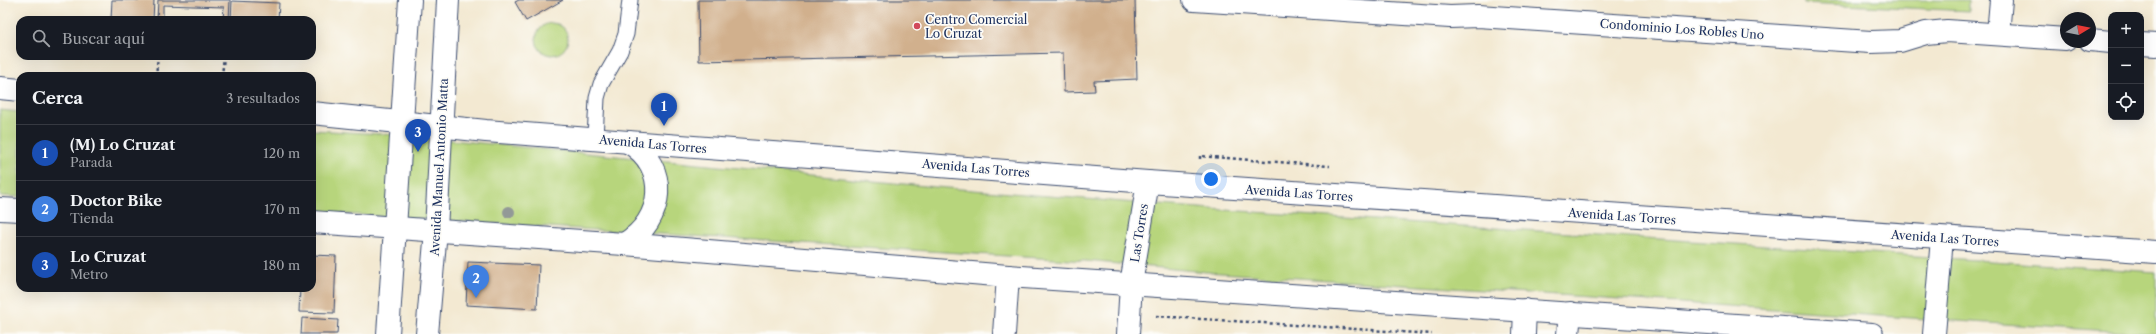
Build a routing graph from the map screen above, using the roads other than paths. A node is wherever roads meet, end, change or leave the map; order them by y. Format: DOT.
graph roads {
  1 [pos="410,0"];
  2 [pos="448,0"];
  3 [pos="630,0"];
  4 [pos="1194,0"];
  5 [pos="2001,0"];
  6 [pos="1478,8"];
  7 [pos="1998,34"];
  8 [pos="2060,39"];
  9 [pos="2096,41"];
  10 [pos="2108,42"];
  11 [pos="2144,44"];
  12 [pos="2156,45"];
  13 [pos="0,88"];
  14 [pos="16,90"];
  15 [pos="316,113"];
  16 [pos="401,122"];
  17 [pos="442,126"];
  18 [pos="595,139"];
  19 [pos="628,142"];
  20 [pos="1148,182"];
  21 [pos="0,209"];
  22 [pos="16,210"];
  23 [pos="316,222"];
  24 [pos="396,228"];
  25 [pos="436,230"];
  26 [pos="1942,238"];
  27 [pos="624,244"];
  28 [pos="2156,252"];
  29 [pos="1008,276"];
  30 [pos="1131,284"];
  31 [pos="1525,310"];
  32 [pos="1129,324"];
  33 [pos="1569,324"];
  34 [pos="388,334"];
  35 [pos="427,334"];
  36 [pos="1004,334"];
  37 [pos="1524,334"];
  38 [pos="1872,334"];
  39 [pos="1934,334"];
  1 -- 16 [label="street"];
  2 -- 17 [label="street, Avenida Manuel Antonio Matta"];
  3 -- 18 [label="lane"];
  4 -- 6 [label="street, Condominio Los Robles Uno"];
  5 -- 7 [label="street"];
  6 -- 7 [label="street, Condominio Los Robles Uno"];
  7 -- 8 [label="street, Condominio Los Robles Uno"];
  9 -- 10 [label="street"];
  11 -- 12 [label="street"];
  13 -- 14 [label="street"];
  15 -- 16 [label="street"];
  16 -- 17 [label="street"];
  16 -- 24 [label="street"];
  17 -- 18 [label="street, Avenida Las Torres"];
  17 -- 25 [label="street, Avenida Manuel Antonio Matta"];
  18 -- 19 [label="street, Avenida Las Torres"];
  19 -- 20 [label="street, Avenida Las Torres"];
  19 -- 27 [label="street"];
  20 -- 26 [label="street, Avenida Las Torres"];
  20 -- 30 [label="street, Las Torres"];
  21 -- 22 [label="street"];
  23 -- 24 [label="street"];
  24 -- 25 [label="street"];
  24 -- 34 [label="street"];
  25 -- 27 [label="street"];
  25 -- 35 [label="street, Avenida Manuel Antonio Matta"];
  26 -- 28 [label="street, Avenida Las Torres"];
  26 -- 39 [label="street"];
  27 -- 29 [label="street"];
  29 -- 30 [label="street"];
  29 -- 36 [label="street"];
  30 -- 31 [label="street"];
  30 -- 32 [label="street, Las Torres"];
  31 -- 33 [label="street"];
  31 -- 37 [label="street"];
  33 -- 38 [label="street"];
}
